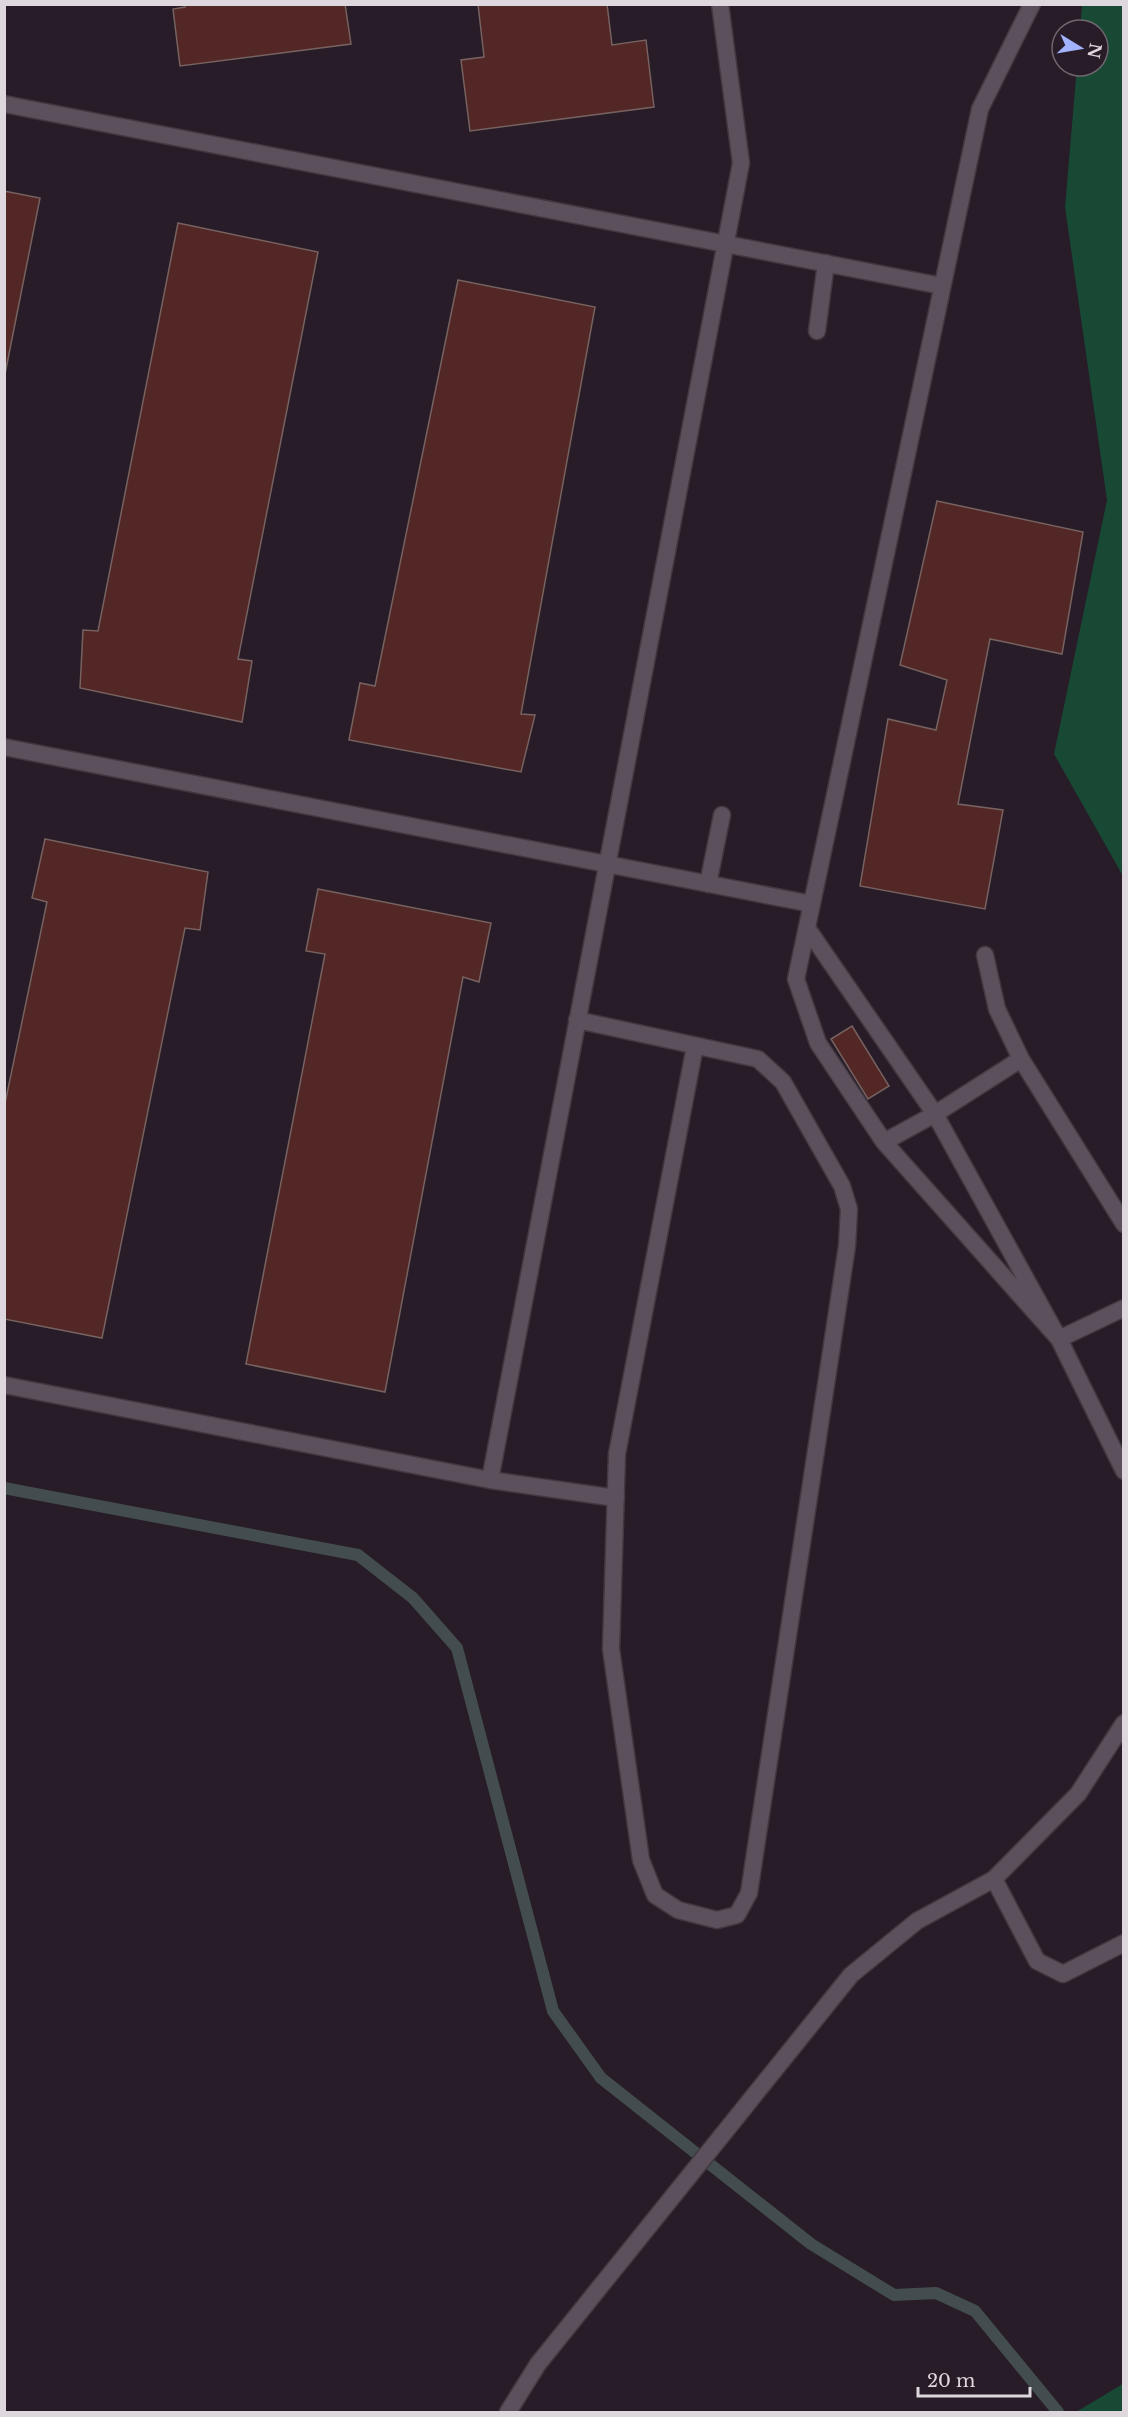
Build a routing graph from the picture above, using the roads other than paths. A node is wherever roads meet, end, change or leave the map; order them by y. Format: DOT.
graph roads {
  1 [pos="720,4"];
  2 [pos="1032,4"];
  3 [pos="4,104"];
  4 [pos="725,243"];
  5 [pos="826,263"];
  6 [pos="942,286"];
  7 [pos="817,331"];
  8 [pos="4,747"];
  9 [pos="722,815"];
  10 [pos="607,864"];
  11 [pos="708,884"];
  12 [pos="812,904"];
  13 [pos="807,928"];
  14 [pos="985,955"];
  15 [pos="577,1020"];
  16 [pos="695,1046"];
  17 [pos="1021,1059"];
  18 [pos="935,1114"];
  19 [pos="884,1143"];
  20 [pos="1124,1224"];
  21 [pos="1124,1308"];
  22 [pos="1059,1339"];
  23 [pos="4,1385"];
  24 [pos="1124,1470"];
  25 [pos="490,1479"];
  26 [pos="616,1498"];
  27 [pos="1124,1723"];
  28 [pos="994,1879"];
  29 [pos="1124,1943"];
  30 [pos="508,2412"];
  1 -- 4 [label="lane"];
  2 -- 6 [label="lane"];
  3 -- 4 [label="lane"];
  4 -- 5 [label="lane"];
  4 -- 10 [label="lane"];
  5 -- 6 [label="lane"];
  5 -- 7 [label="lane"];
  6 -- 12 [label="lane"];
  8 -- 10 [label="lane"];
  9 -- 11 [label="lane"];
  10 -- 11 [label="lane"];
  10 -- 15 [label="lane"];
  11 -- 12 [label="lane"];
  12 -- 13 [label="lane"];
  13 -- 18 [label="lane"];
  13 -- 19 [label="lane"];
  14 -- 17 [label="lane"];
  15 -- 16 [label="lane"];
  15 -- 25 [label="lane"];
  16 -- 26 [label="lane"];
  16 -- 26 [label="lane"];
  17 -- 18 [label="lane"];
  17 -- 20 [label="lane"];
  18 -- 19 [label="lane"];
  18 -- 22 [label="lane"];
  19 -- 22 [label="lane"];
  21 -- 22 [label="lane"];
  22 -- 24 [label="lane"];
  23 -- 25 [label="lane"];
  25 -- 26 [label="lane"];
  27 -- 28 [label="lane"];
  28 -- 29 [label="lane"];
  28 -- 30 [label="lane"];
}
